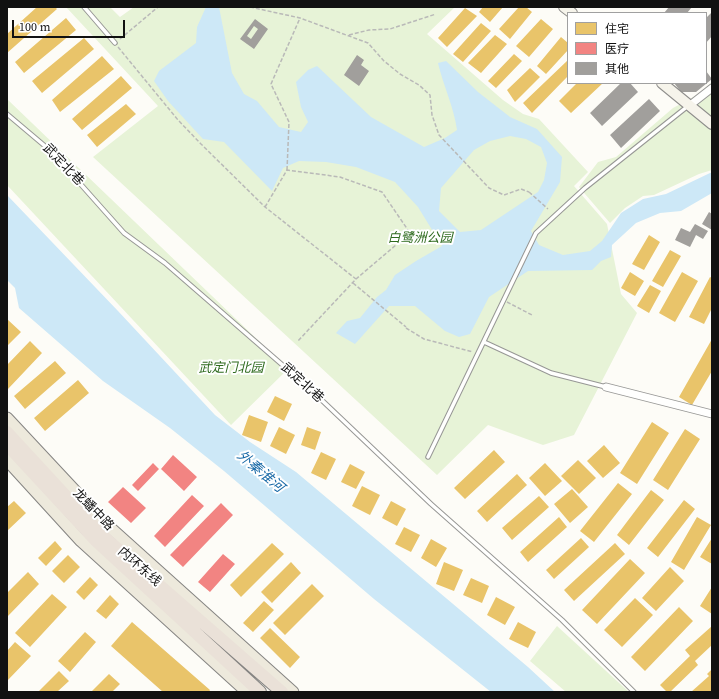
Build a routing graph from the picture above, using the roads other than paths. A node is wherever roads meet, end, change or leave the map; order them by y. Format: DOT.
graph roads {
  1 [pos="84,7"];
  2 [pos="115,43"];
  3 [pos="663,84"];
  4 [pos="712,88"];
  5 [pos="689,106"];
  6 [pos="7,114"];
  7 [pos="712,124"];
  8 [pos="484,342"];
  9 [pos="606,387"];
  10 [pos="712,414"];
  11 [pos="7,418"];
  12 [pos="7,432"];
  13 [pos="7,446"];
  14 [pos="428,457"];
  15 [pos="7,460"];
  16 [pos="247,692"];
  17 [pos="260,692"];
  18 [pos="282,692"];
  19 [pos="293,692"];
  20 [pos="634,692"];
  1 -- 2 [label="lane"];
  3 -- 5 [label="street"];
  4 -- 5 [label="street"];
  5 -- 7 [label="street"];
  5 -- 8 [label="lane"];
  6 -- 20 [label="lane, 武定北巷"];
  8 -- 9 [label="lane"];
  8 -- 14 [label="lane"];
  9 -- 10 [label="street"];
  11 -- 19 [label="main road, 龙蟠中路"];
  12 -- 18 [label="highway, 内环东线"];
  13 -- 17 [label="highway, 内环东线"];
  15 -- 16 [label="main road"];
}
